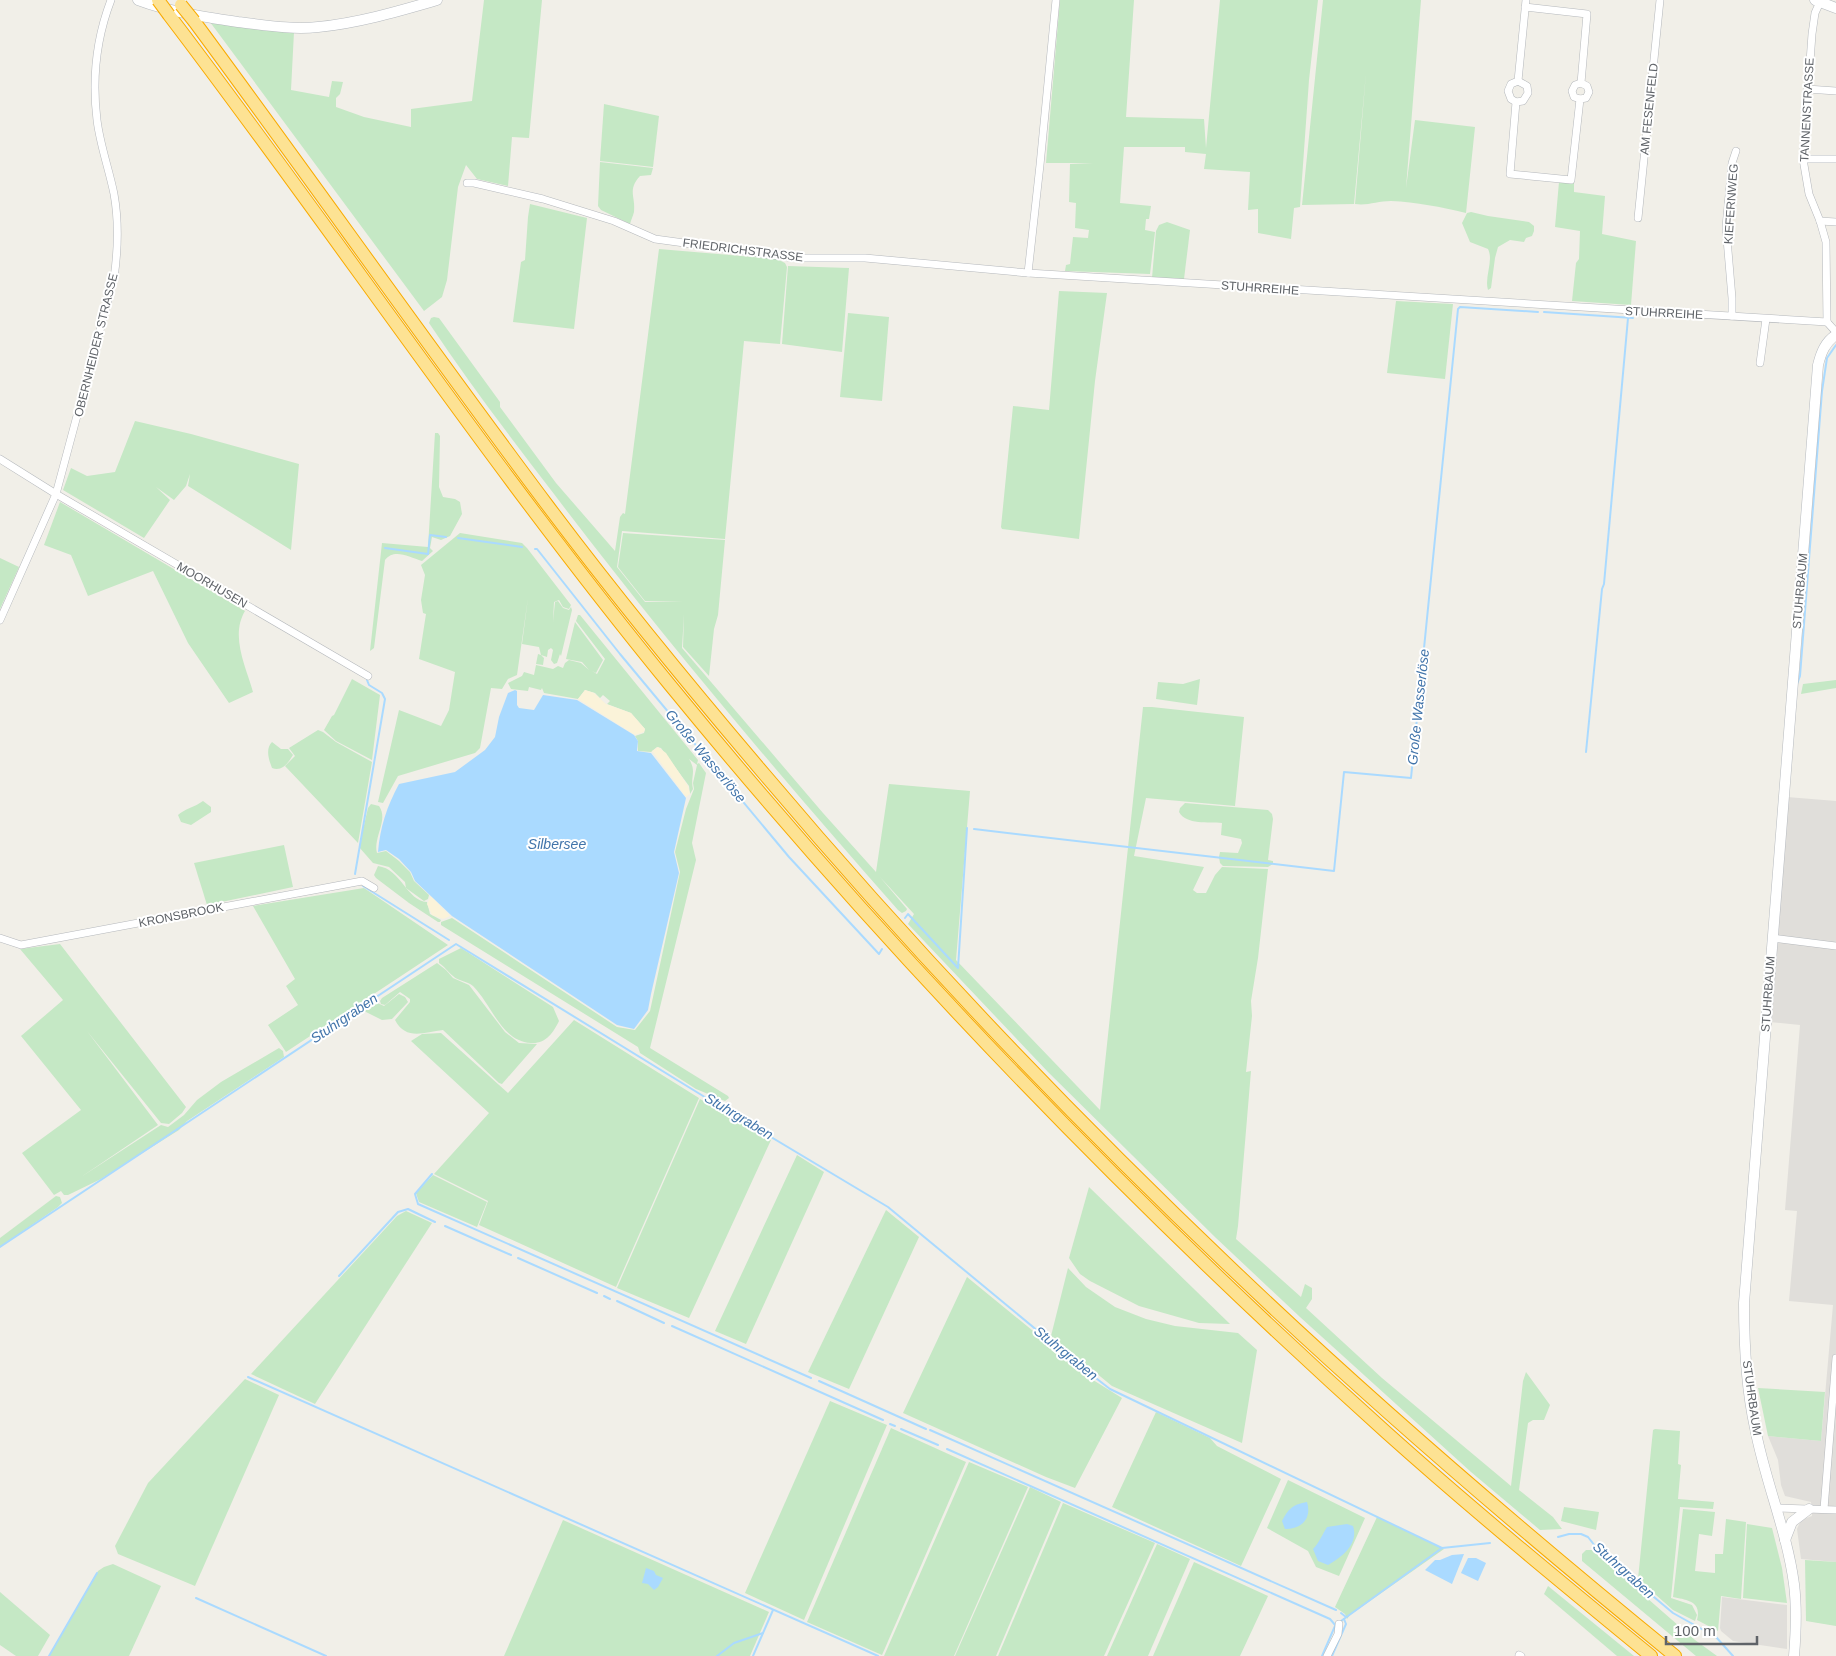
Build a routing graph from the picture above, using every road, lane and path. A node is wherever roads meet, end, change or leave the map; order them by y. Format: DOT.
graph roads {
  1 [pos="111,0"];
  2 [pos="138,0"];
  3 [pos="158,0"];
  4 [pos="438,0"];
  5 [pos="1056,0"];
  6 [pos="1660,0"];
  7 [pos="1817,1"];
  8 [pos="179,2"];
  9 [pos="1526,3"];
  10 [pos="1836,8"];
  11 [pos="1518,81"];
  12 [pos="1581,83"];
  13 [pos="1807,89"];
  14 [pos="1836,91"];
  15 [pos="1580,99"];
  16 [pos="1516,102"];
  17 [pos="1736,151"];
  18 [pos="1803,159"];
  19 [pos="1836,159"];
  20 [pos="467,183"];
  21 [pos="1638,218"];
  22 [pos="1820,221"];
  23 [pos="1836,222"];
  24 [pos="1028,273"];
  25 [pos="1732,316"];
  26 [pos="1766,319"];
  27 [pos="1827,322"];
  28 [pos="1836,333"];
  29 [pos="1760,363"];
  30 [pos="0,459"];
  31 [pos="56,494"];
  32 [pos="0,620"];
  33 [pos="368,676"];
  34 [pos="374,888"];
  35 [pos="0,938"];
  36 [pos="1772,938"];
  37 [pos="1836,946"];
  38 [pos="1836,1358"];
  39 [pos="1776,1508"];
  40 [pos="1809,1509"];
  41 [pos="1824,1509"];
  42 [pos="1836,1510"];
  43 [pos="1785,1540"];
  44 [pos="1340,1624"];
  45 [pos="1328,1656"];
  46 [pos="1651,1656"];
  47 [pos="1675,1656"];
  48 [pos="1794,1656"];
  1 -- 31 [label="street, OBERNHEIDER STRASSE"];
  2 -- 4 [label="street"];
  3 -- 46 [label="highway, bridge"];
  5 -- 24 [label="street"];
  6 -- 21 [label="street, AM FESENFELD"];
  7 -- 10 [label="street"];
  7 -- 13 [label="street, TANNENSTRASSE"];
  8 -- 47 [label="highway, bridge"];
  9 -- 11 [label="street"];
  9 -- 12 [label="street"];
  11 -- 16 [label="street"];
  11 -- 16 [label="street"];
  12 -- 15 [label="street"];
  12 -- 15 [label="street"];
  13 -- 14 [label="street"];
  13 -- 18 [label="street, TANNENSTRASSE"];
  15 -- 16 [label="street"];
  17 -- 25 [label="street, KIEFERNWEG"];
  18 -- 19 [label="street"];
  18 -- 22 [label="street, TANNENSTRASSE"];
  20 -- 24 [label="street, FRIEDRICHSTRASSE"];
  22 -- 23 [label="street"];
  22 -- 27 [label="street, TANNENSTRASSE"];
  24 -- 25 [label="street, STUHRREIHE"];
  25 -- 26 [label="street, STUHRREIHE"];
  26 -- 27 [label="street, STUHRREIHE"];
  26 -- 29 [label="street"];
  27 -- 28 [label="street"];
  28 -- 36 [label="street, STUHRBAUM"];
  30 -- 31 [label="street, MOORHUSEN"];
  31 -- 32 [label="street, OBERNHEIDER STRASSE"];
  31 -- 33 [label="street, MOORHUSEN"];
  34 -- 35 [label="street, KRONSBROOK"];
  36 -- 37 [label="street"];
  36 -- 39 [label="street, STUHRBAUM"];
  38 -- 41 [label="street"];
  39 -- 40 [label="street"];
  39 -- 43 [label="street, STUHRBAUM"];
  40 -- 41 [label="street"];
  40 -- 43 [label="street"];
  41 -- 42 [label="street"];
  43 -- 48 [label="street, STUHRBAUM"];
  44 -- 45 [label="street"];
}
